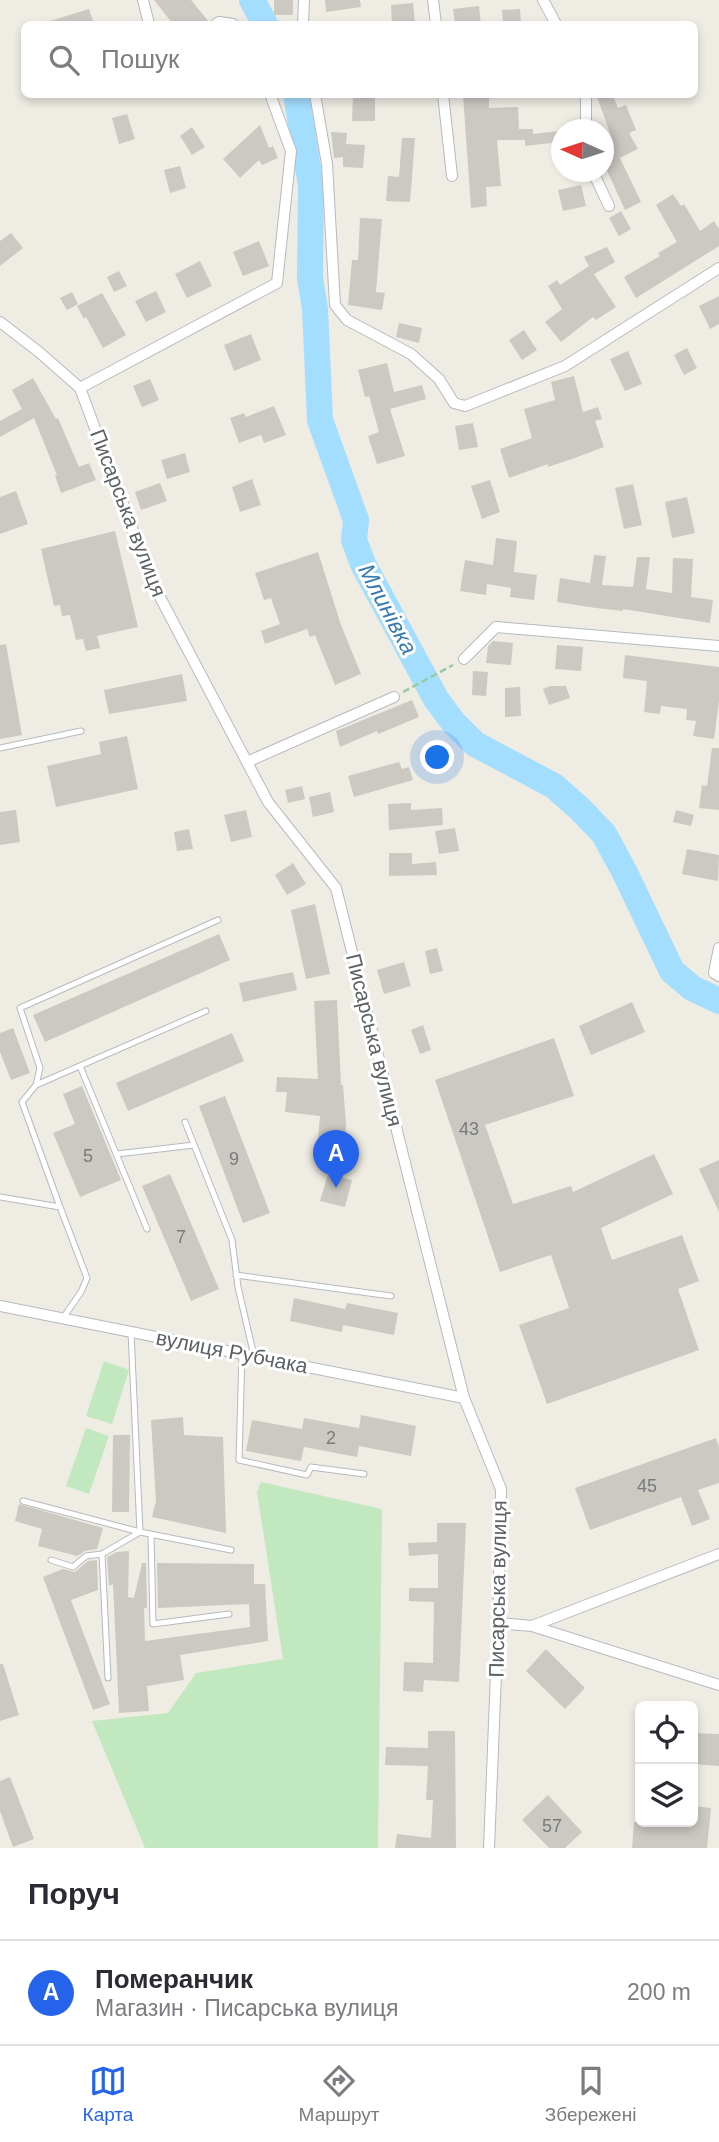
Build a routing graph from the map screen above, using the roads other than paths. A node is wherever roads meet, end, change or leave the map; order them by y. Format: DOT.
graph roads {
  1 [pos="143,0"];
  2 [pos="304,0"];
  3 [pos="433,0"];
  4 [pos="543,0"];
  5 [pos="148,21"];
  6 [pos="303,21"];
  7 [pos="436,21"];
  8 [pos="554,21"];
  9 [pos="271,98"];
  10 [pos="316,98"];
  11 [pos="443,98"];
  12 [pos="586,98"];
  13 [pos="586,119"];
  14 [pos="452,176"];
  15 [pos="598,182"];
  16 [pos="609,205"];
  17 [pos="719,268"];
  18 [pos="0,322"];
  19 [pos="80,388"];
  20 [pos="719,646"];
  21 [pos="464,659"];
  22 [pos="394,696"];
  23 [pos="81,731"];
  24 [pos="0,748"];
  25 [pos="247,762"];
  26 [pos="218,920"];
  27 [pos="719,947"];
  28 [pos="717,974"];
  29 [pos="206,1012"];
  30 [pos="80,1066"];
  31 [pos="36,1085"];
  32 [pos="185,1122"];
  33 [pos="194,1145"];
  34 [pos="117,1154"];
  35 [pos="0,1197"];
  36 [pos="60,1207"];
  37 [pos="147,1229"];
  38 [pos="236,1275"];
  39 [pos="391,1296"];
  40 [pos="0,1306"];
  41 [pos="63,1318"];
  42 [pos="131,1332"];
  43 [pos="242,1354"];
  44 [pos="254,1356"];
  45 [pos="464,1398"];
  46 [pos="364,1474"];
  47 [pos="23,1501"];
  48 [pos="140,1532"];
  49 [pos="151,1534"];
  50 [pos="231,1550"];
  51 [pos="102,1554"];
  52 [pos="719,1554"];
  53 [pos="51,1560"];
  54 [pos="229,1615"];
  55 [pos="498,1623"];
  56 [pos="532,1626"];
  57 [pos="108,1678"];
  58 [pos="719,1685"];
  59 [pos="489,1848"];
  1 -- 5 [label="street"];
  2 -- 6 [label="street"];
  3 -- 7 [label="street"];
  4 -- 8 [label="street"];
  9 -- 19 [label="street"];
  10 -- 17 [label="street"];
  11 -- 14 [label="street"];
  12 -- 13 [label="street"];
  15 -- 16 [label="street"];
  18 -- 19 [label="street, Писарська вулиця"];
  19 -- 25 [label="street, Писарська вулиця"];
  20 -- 21 [label="street"];
  22 -- 25 [label="street"];
  23 -- 24 [label="lane"];
  25 -- 45 [label="street, Писарська вулиця"];
  26 -- 31 [label="lane"];
  27 -- 28 [label="street"];
  29 -- 30 [label="lane"];
  30 -- 31 [label="lane"];
  30 -- 34 [label="lane"];
  31 -- 36 [label="lane"];
  32 -- 33 [label="lane"];
  33 -- 34 [label="lane"];
  33 -- 38 [label="lane"];
  34 -- 37 [label="lane"];
  35 -- 36 [label="lane"];
  36 -- 41 [label="lane"];
  38 -- 39 [label="lane"];
  38 -- 44 [label="lane"];
  40 -- 41 [label="street, вулиця Рубчака"];
  41 -- 42 [label="street, вулиця Рубчака"];
  42 -- 43 [label="street, вулиця Рубчака"];
  42 -- 48 [label="lane"];
  43 -- 44 [label="street, вулиця Рубчака"];
  43 -- 46 [label="lane"];
  44 -- 45 [label="street, вулиця Рубчака"];
  45 -- 55 [label="street, Писарська вулиця"];
  47 -- 48 [label="lane"];
  48 -- 49 [label="lane"];
  48 -- 51 [label="lane"];
  49 -- 50 [label="lane"];
  49 -- 54 [label="lane"];
  51 -- 53 [label="lane"];
  51 -- 57 [label="lane"];
  52 -- 56 [label="street"];
  55 -- 56 [label="street"];
  55 -- 59 [label="street, Писарська вулиця"];
  56 -- 58 [label="street"];
}
